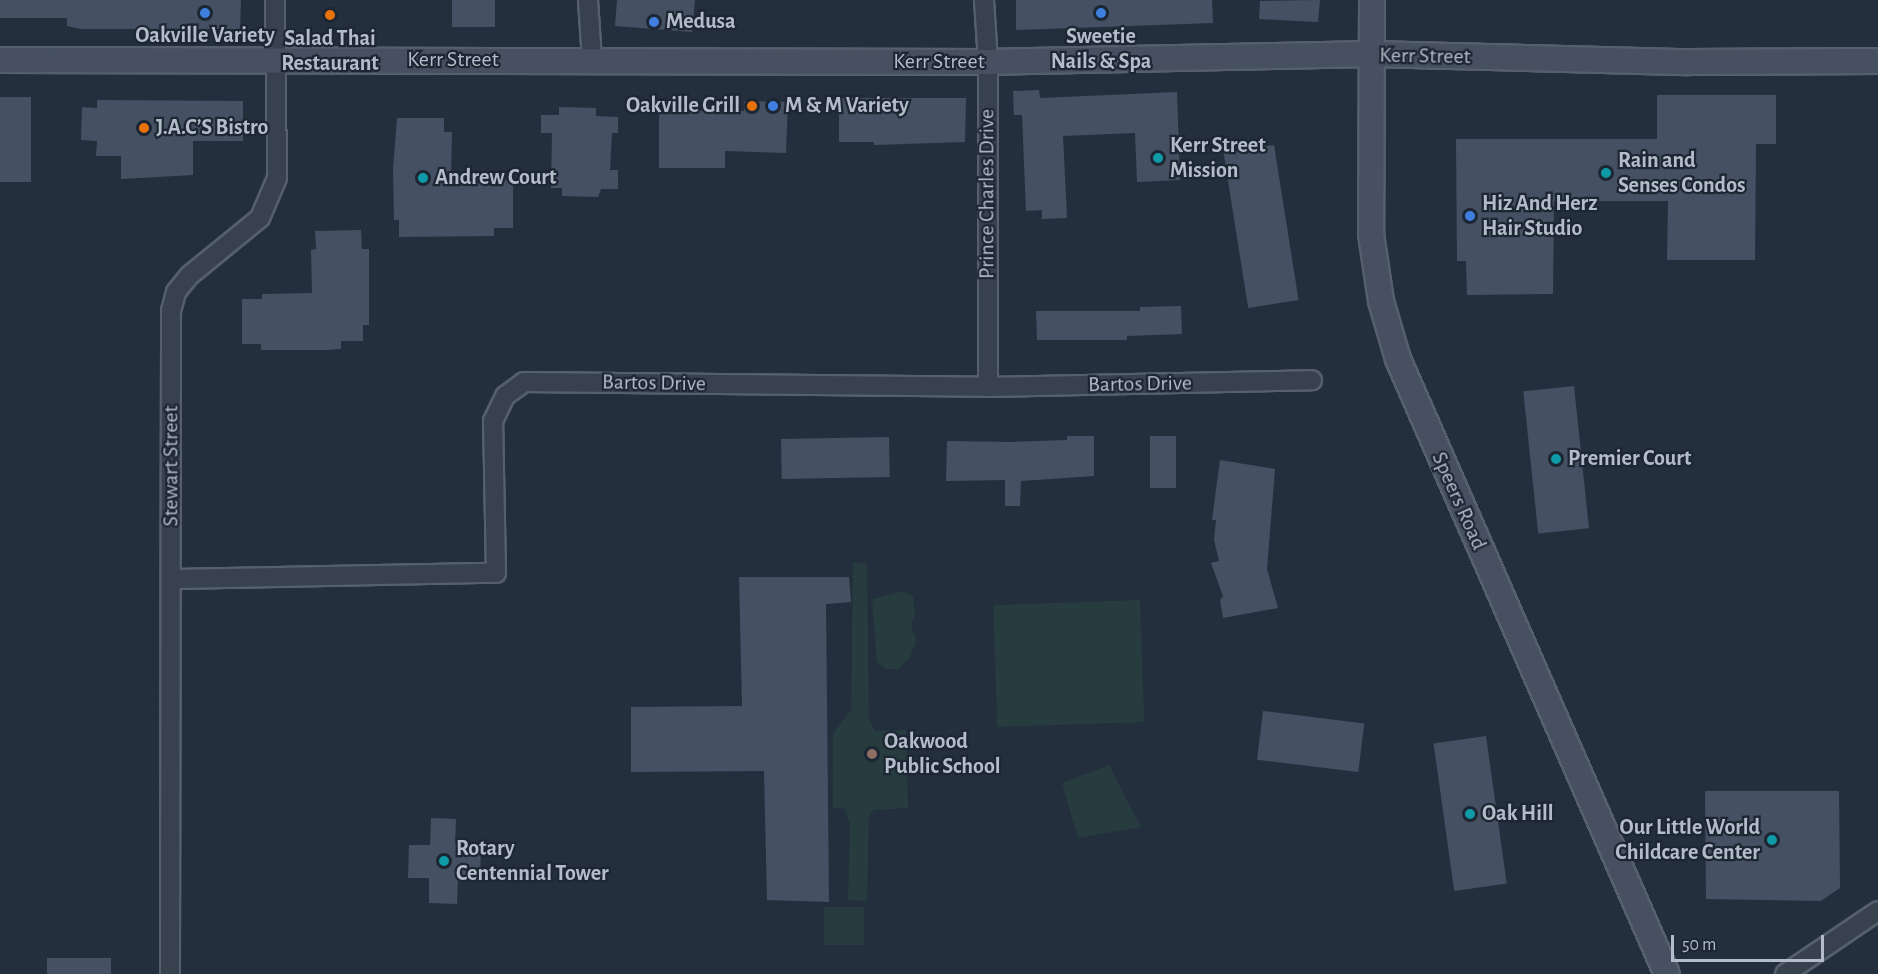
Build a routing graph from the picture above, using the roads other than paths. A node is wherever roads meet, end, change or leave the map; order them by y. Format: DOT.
graph roads {
  1 [pos="275,0"];
  2 [pos="588,0"];
  3 [pos="984,0"];
  4 [pos="1372,0"];
  5 [pos="1372,54"];
  6 [pos="0,60"];
  7 [pos="275,60"];
  8 [pos="592,60"];
  9 [pos="1878,61"];
  10 [pos="988,62"];
  11 [pos="1312,380"];
  12 [pos="988,387"];
  13 [pos="172,579"];
  14 [pos="1878,911"];
  15 [pos="170,974"];
  16 [pos="1667,974"];
  17 [pos="1785,974"];
  1 -- 7 [label="street, Stewart Street"];
  2 -- 8 [label="street"];
  3 -- 10 [label="street, Prince Charles Drive"];
  4 -- 5 [label="main road, Speers Road"];
  5 -- 9 [label="main road, Kerr Street"];
  5 -- 10 [label="main road, Kerr Street"];
  5 -- 16 [label="main road, Speers Road"];
  6 -- 7 [label="main road, Kerr Street"];
  7 -- 8 [label="main road, Kerr Street"];
  7 -- 13 [label="street, Stewart Street"];
  8 -- 10 [label="main road, Kerr Street"];
  10 -- 12 [label="street, Prince Charles Drive"];
  11 -- 12 [label="street, Bartos Drive"];
  12 -- 13 [label="street, Bartos Drive"];
  13 -- 15 [label="street, Stewart Street"];
  14 -- 17 [label="street"];
}
